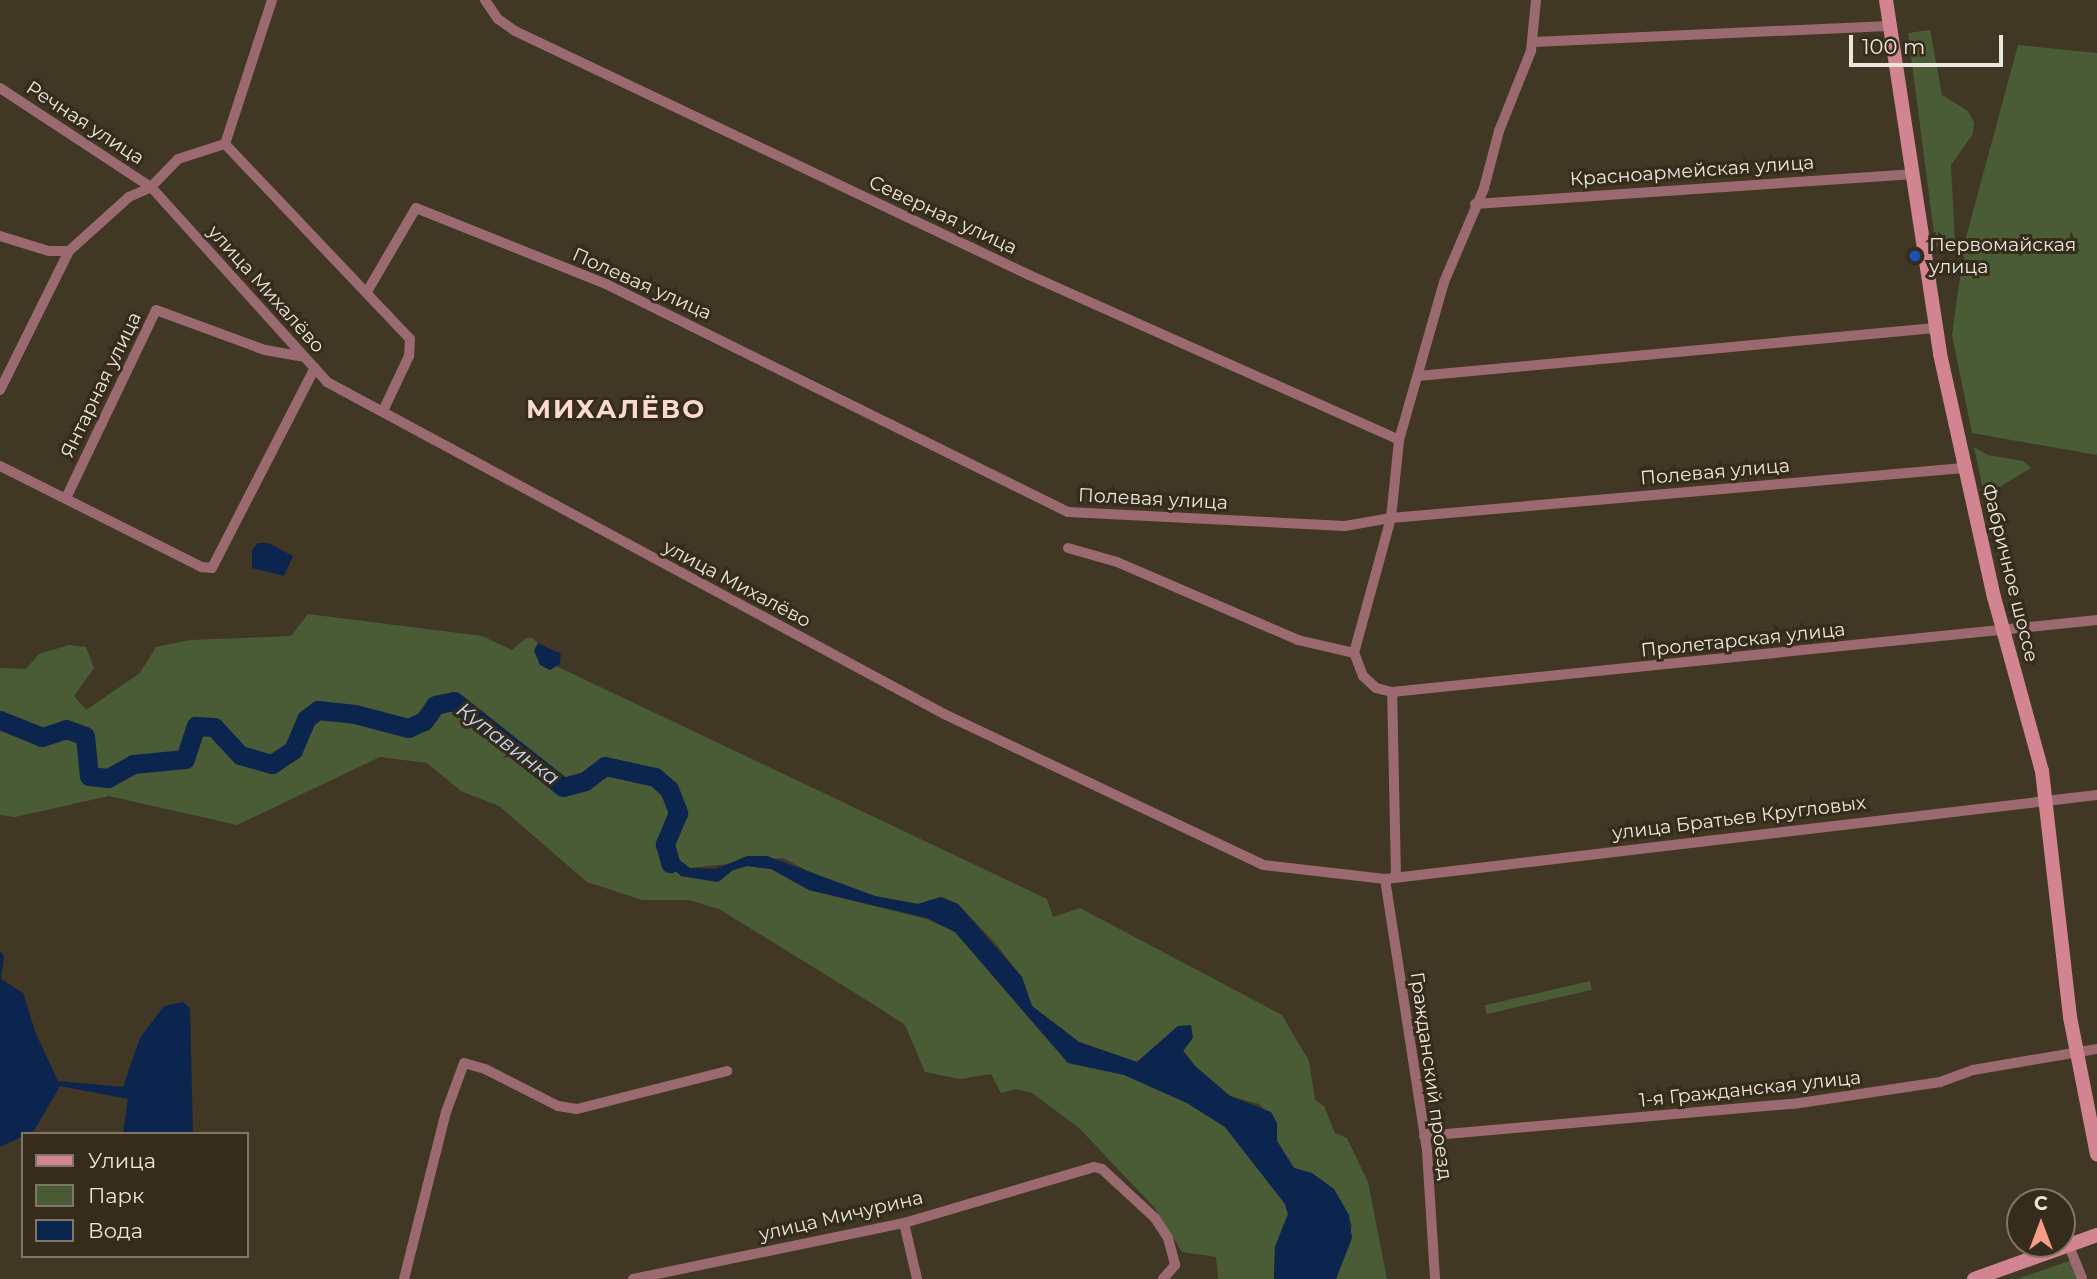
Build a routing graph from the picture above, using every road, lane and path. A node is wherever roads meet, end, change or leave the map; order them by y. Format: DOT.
graph roads {
  1 [pos="272,0"];
  2 [pos="485,0"];
  3 [pos="1536,0"];
  4 [pos="1886,0"];
  5 [pos="1889,26"];
  6 [pos="1534,42"];
  7 [pos="0,88"];
  8 [pos="225,144"];
  9 [pos="1911,174"];
  10 [pos="152,187"];
  11 [pos="1475,204"];
  12 [pos="0,236"];
  13 [pos="69,251"];
  14 [pos="368,290"];
  15 [pos="1935,328"];
  16 [pos="300,356"];
  17 [pos="315,368"];
  18 [pos="1418,376"];
  19 [pos="0,390"];
  20 [pos="383,411"];
  21 [pos="1399,440"];
  22 [pos="0,466"];
  23 [pos="1964,468"];
  24 [pos="66,498"];
  25 [pos="1391,518"];
  26 [pos="1068,548"];
  27 [pos="2097,620"];
  28 [pos="2004,631"];
  29 [pos="1354,653"];
  30 [pos="1392,692"];
  31 [pos="2097,795"];
  32 [pos="2047,800"];
  33 [pos="1391,878"];
  34 [pos="2097,1049"];
  35 [pos="2077,1053"];
  36 [pos="727,1071"];
  37 [pos="1424,1136"];
  38 [pos="2097,1154"];
  39 [pos="904,1223"];
  40 [pos="2097,1236"];
  41 [pos="2076,1244"];
  42 [pos="2034,1258"];
  43 [pos="2074,1258"];
  44 [pos="1168,1276"];
  45 [pos="404,1279"];
  46 [pos="633,1279"];
  47 [pos="916,1279"];
  48 [pos="1434,1279"];
  49 [pos="1974,1279"];
  50 [pos="2082,1279"];
  1 -- 8 [label="street"];
  2 -- 21 [label="street, Северная улица"];
  3 -- 6 [label="street"];
  4 -- 5 [label="main road, Фабричное шоссе"];
  5 -- 6 [label="street"];
  5 -- 9 [label="main road, Фабричное шоссе"];
  6 -- 11 [label="street"];
  7 -- 10 [label="street, Речная улица"];
  8 -- 10 [label="street"];
  8 -- 14 [label="street"];
  9 -- 11 [label="street, Красноармейская улица"];
  9 -- 15 [label="main road, Фабричное шоссе"];
  10 -- 13 [label="street"];
  10 -- 16 [label="street, улица Михалёво"];
  11 -- 18 [label="street"];
  12 -- 13 [label="street"];
  13 -- 19 [label="street"];
  14 -- 20 [label="street"];
  14 -- 25 [label="street, Полевая улица"];
  15 -- 18 [label="street"];
  15 -- 23 [label="main road, Фабричное шоссе"];
  16 -- 17 [label="street, улица Михалёво"];
  16 -- 24 [label="street, Янтарная улица"];
  17 -- 20 [label="street, улица Михалёво"];
  17 -- 24 [label="street"];
  18 -- 21 [label="street"];
  20 -- 33 [label="street, улица Михалёво"];
  21 -- 25 [label="street"];
  22 -- 24 [label="street"];
  23 -- 25 [label="street, Полевая улица"];
  23 -- 28 [label="main road, Фабричное шоссе"];
  25 -- 29 [label="street"];
  26 -- 29 [label="street"];
  27 -- 28 [label="street, Пролетарская улица"];
  28 -- 30 [label="street, Пролетарская улица"];
  28 -- 32 [label="main road, Фабричное шоссе"];
  29 -- 30 [label="street"];
  30 -- 33 [label="street, Гражданский проезд"];
  31 -- 32 [label="street, улица Братьев Кругловых"];
  32 -- 33 [label="street, улица Братьев Кругловых"];
  32 -- 35 [label="main road, Фабричное шоссе"];
  33 -- 37 [label="street, Гражданский проезд"];
  34 -- 35 [label="street, 1-я Гражданская улица"];
  35 -- 37 [label="street, 1-я Гражданская улица"];
  35 -- 38 [label="main road, Фабричное шоссе"];
  36 -- 45 [label="street"];
  37 -- 48 [label="street, Гражданский проезд"];
  39 -- 44 [label="street, улица Мичурина"];
  39 -- 46 [label="street, улица Мичурина"];
  39 -- 47 [label="street"];
  40 -- 41 [label="main road"];
  42 -- 49 [label="main road"];
  43 -- 50 [label="street"];
}
